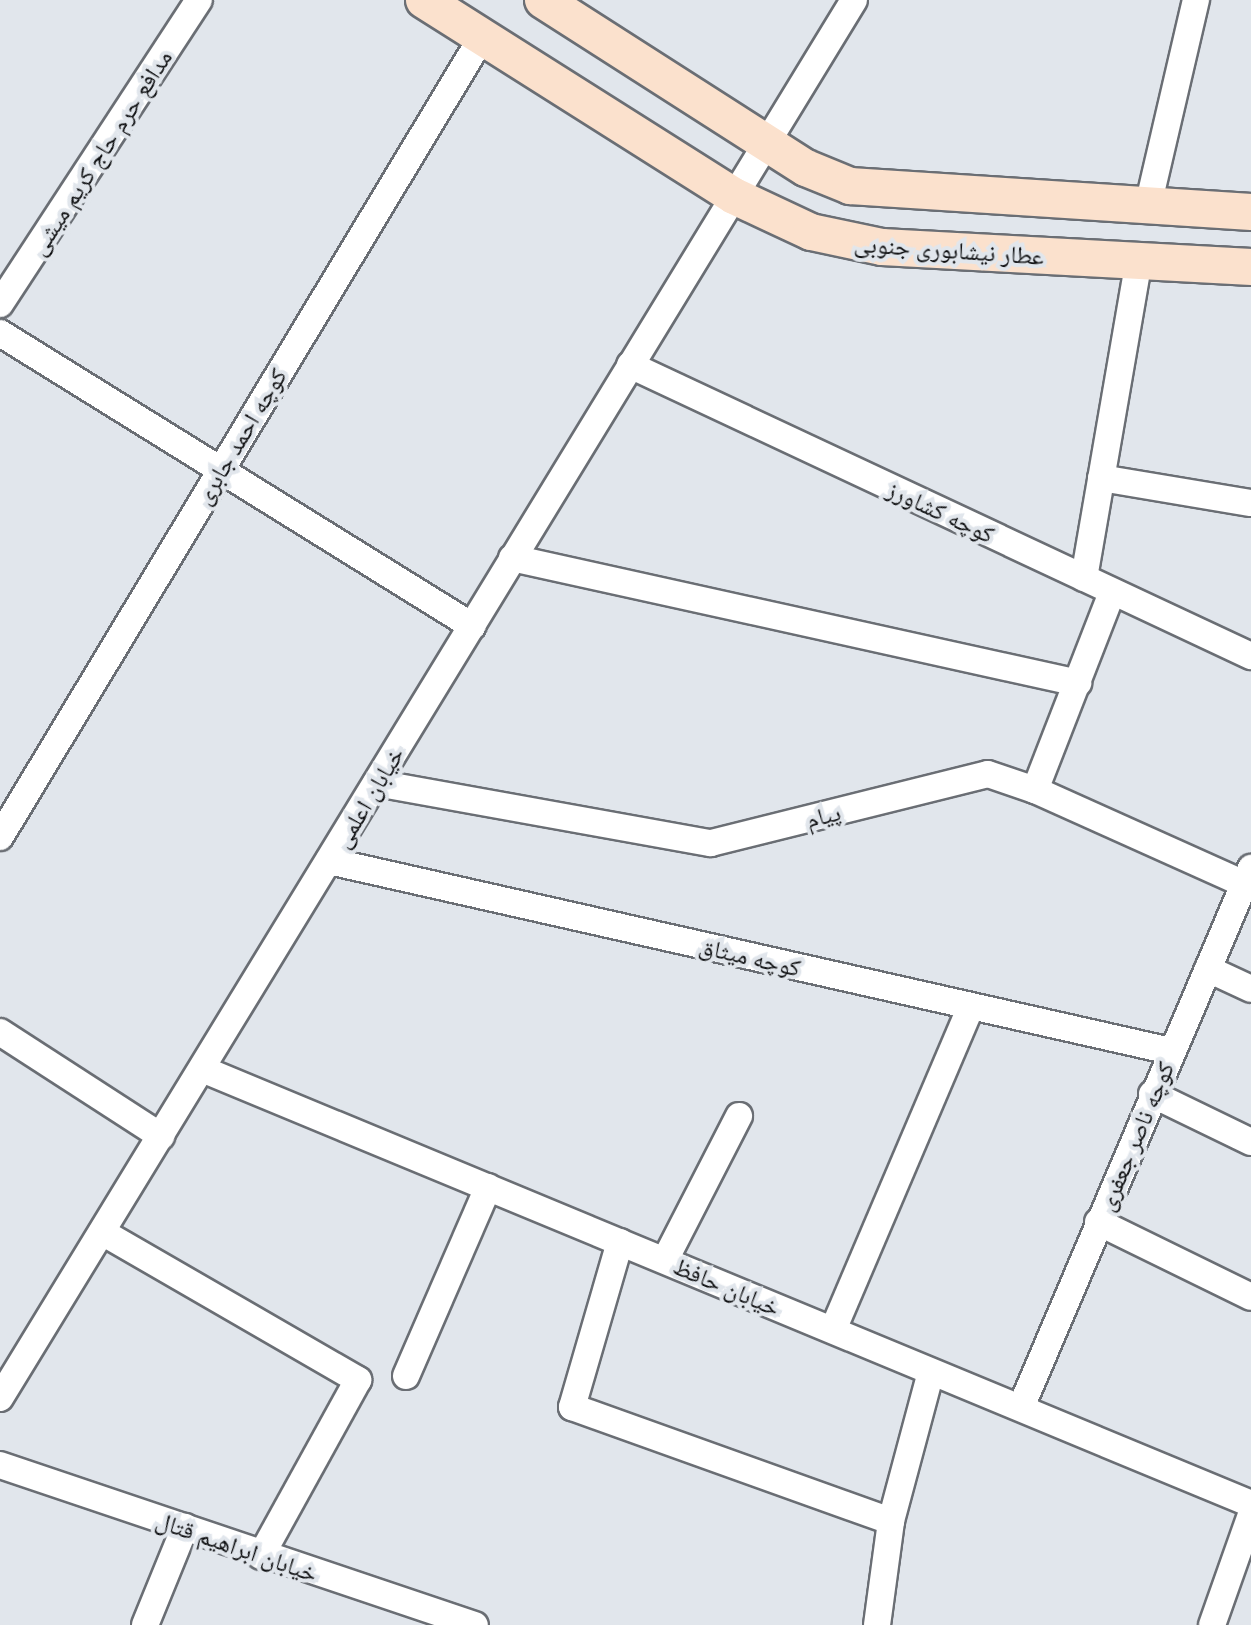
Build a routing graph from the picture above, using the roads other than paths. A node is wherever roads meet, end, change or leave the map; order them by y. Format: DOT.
graph roads {
  1 [pos="199,0"];
  2 [pos="424,0"];
  3 [pos="543,0"];
  4 [pos="854,0"];
  5 [pos="1196,0"];
  6 [pos="482,37"];
  7 [pos="766,142"];
  8 [pos="734,196"];
  9 [pos="1148,206"];
  10 [pos="1251,212"];
  11 [pos="1139,260"];
  12 [pos="1251,267"];
  13 [pos="0,304"];
  14 [pos="0,333"];
  15 [pos="630,365"];
  16 [pos="218,472"];
  17 [pos="1101,478"];
  18 [pos="1251,503"];
  19 [pos="512,558"];
  20 [pos="1084,578"];
  21 [pos="1112,592"];
  22 [pos="472,626"];
  23 [pos="1251,656"];
  24 [pos="1078,683"];
  25 [pos="376,783"];
  26 [pos="1035,790"];
  27 [pos="0,837"];
  28 [pos="329,861"];
  29 [pos="1249,880"];
  30 [pos="1208,969"];
  31 [pos="1251,989"];
  32 [pos="971,1007"];
  33 [pos="0,1032"];
  34 [pos="1171,1051"];
  35 [pos="202,1069"];
  36 [pos="1152,1094"];
  37 [pos="739,1116"];
  38 [pos="161,1136"];
  39 [pos="1251,1142"];
  40 [pos="488,1187"];
  41 [pos="1098,1222"];
  42 [pos="102,1232"];
  43 [pos="620,1242"];
  44 [pos="665,1260"];
  45 [pos="1251,1297"];
  46 [pos="833,1330"];
  47 [pos="931,1372"];
  48 [pos="406,1376"];
  49 [pos="0,1398"];
  50 [pos="1022,1405"];
  51 [pos="0,1465"];
  52 [pos="1251,1504"];
  53 [pos="1251,1515"];
  54 [pos="891,1521"];
  55 [pos="185,1527"];
  56 [pos="261,1556"];
  57 [pos="145,1625"];
  58 [pos="475,1625"];
  59 [pos="877,1625"];
  60 [pos="1212,1625"];
  1 -- 13 [label="street, مدافع حرم حاج کریم میشی"];
  2 -- 6 [label="main road, عطار نیشابوری جنوبی"];
  3 -- 7 [label="main road"];
  4 -- 7 [label="street, خیابان اعلمی"];
  5 -- 9 [label="street"];
  6 -- 8 [label="main road, عطار نیشابوری جنوبی"];
  6 -- 16 [label="street, کوچه احمد جابری"];
  7 -- 8 [label="street, خیابان اعلمی"];
  7 -- 9 [label="main road"];
  8 -- 11 [label="main road, عطار نیشابوری جنوبی"];
  8 -- 15 [label="street, خیابان اعلمی"];
  9 -- 10 [label="main road"];
  11 -- 12 [label="main road, عطار نیشابوری جنوبی"];
  11 -- 17 [label="street"];
  14 -- 16 [label="street"];
  15 -- 19 [label="street, خیابان اعلمی"];
  15 -- 20 [label="street, کوچه کشاورز"];
  16 -- 22 [label="street"];
  16 -- 27 [label="street, کوچه احمد جابری"];
  17 -- 18 [label="street"];
  17 -- 20 [label="street"];
  19 -- 22 [label="street, خیابان اعلمی"];
  19 -- 24 [label="street"];
  20 -- 21 [label="street, کوچه کشاورز"];
  21 -- 23 [label="street, کوچه کشاورز"];
  21 -- 24 [label="street"];
  22 -- 25 [label="street, خیابان اعلمی"];
  24 -- 26 [label="street"];
  25 -- 26 [label="street, پیام"];
  25 -- 28 [label="street, خیابان اعلمی"];
  26 -- 29 [label="street, پیام"];
  28 -- 32 [label="street, کوچه میثاق"];
  28 -- 35 [label="street, خیابان اعلمی"];
  29 -- 30 [label="street, کوچه ناصر جعفری"];
  30 -- 31 [label="street"];
  30 -- 34 [label="street, کوچه ناصر جعفری"];
  32 -- 34 [label="street, کوچه میثاق"];
  32 -- 46 [label="street"];
  33 -- 38 [label="street"];
  34 -- 36 [label="street, کوچه ناصر جعفری"];
  35 -- 38 [label="street, خیابان اعلمی"];
  35 -- 40 [label="street, خیابان حافظ"];
  36 -- 39 [label="street"];
  36 -- 41 [label="street, کوچه ناصر جعفری"];
  37 -- 44 [label="street"];
  38 -- 42 [label="street, خیابان اعلمی"];
  40 -- 43 [label="street, خیابان حافظ"];
  40 -- 48 [label="street"];
  41 -- 45 [label="street"];
  41 -- 50 [label="street, کوچه ناصر جعفری"];
  42 -- 49 [label="street, خیابان اعلمی"];
  42 -- 56 [label="street"];
  43 -- 44 [label="street, خیابان حافظ"];
  43 -- 54 [label="street"];
  44 -- 46 [label="street, خیابان حافظ"];
  46 -- 47 [label="street, خیابان حافظ"];
  47 -- 50 [label="street, خیابان حافظ"];
  47 -- 54 [label="street"];
  50 -- 52 [label="street, خیابان حافظ"];
  51 -- 55 [label="street, خیابان ابراهیم قتال"];
  53 -- 60 [label="street"];
  54 -- 59 [label="street"];
  55 -- 56 [label="street, خیابان ابراهیم قتال"];
  55 -- 57 [label="street"];
  56 -- 58 [label="street, خیابان ابراهیم قتال"];
}
